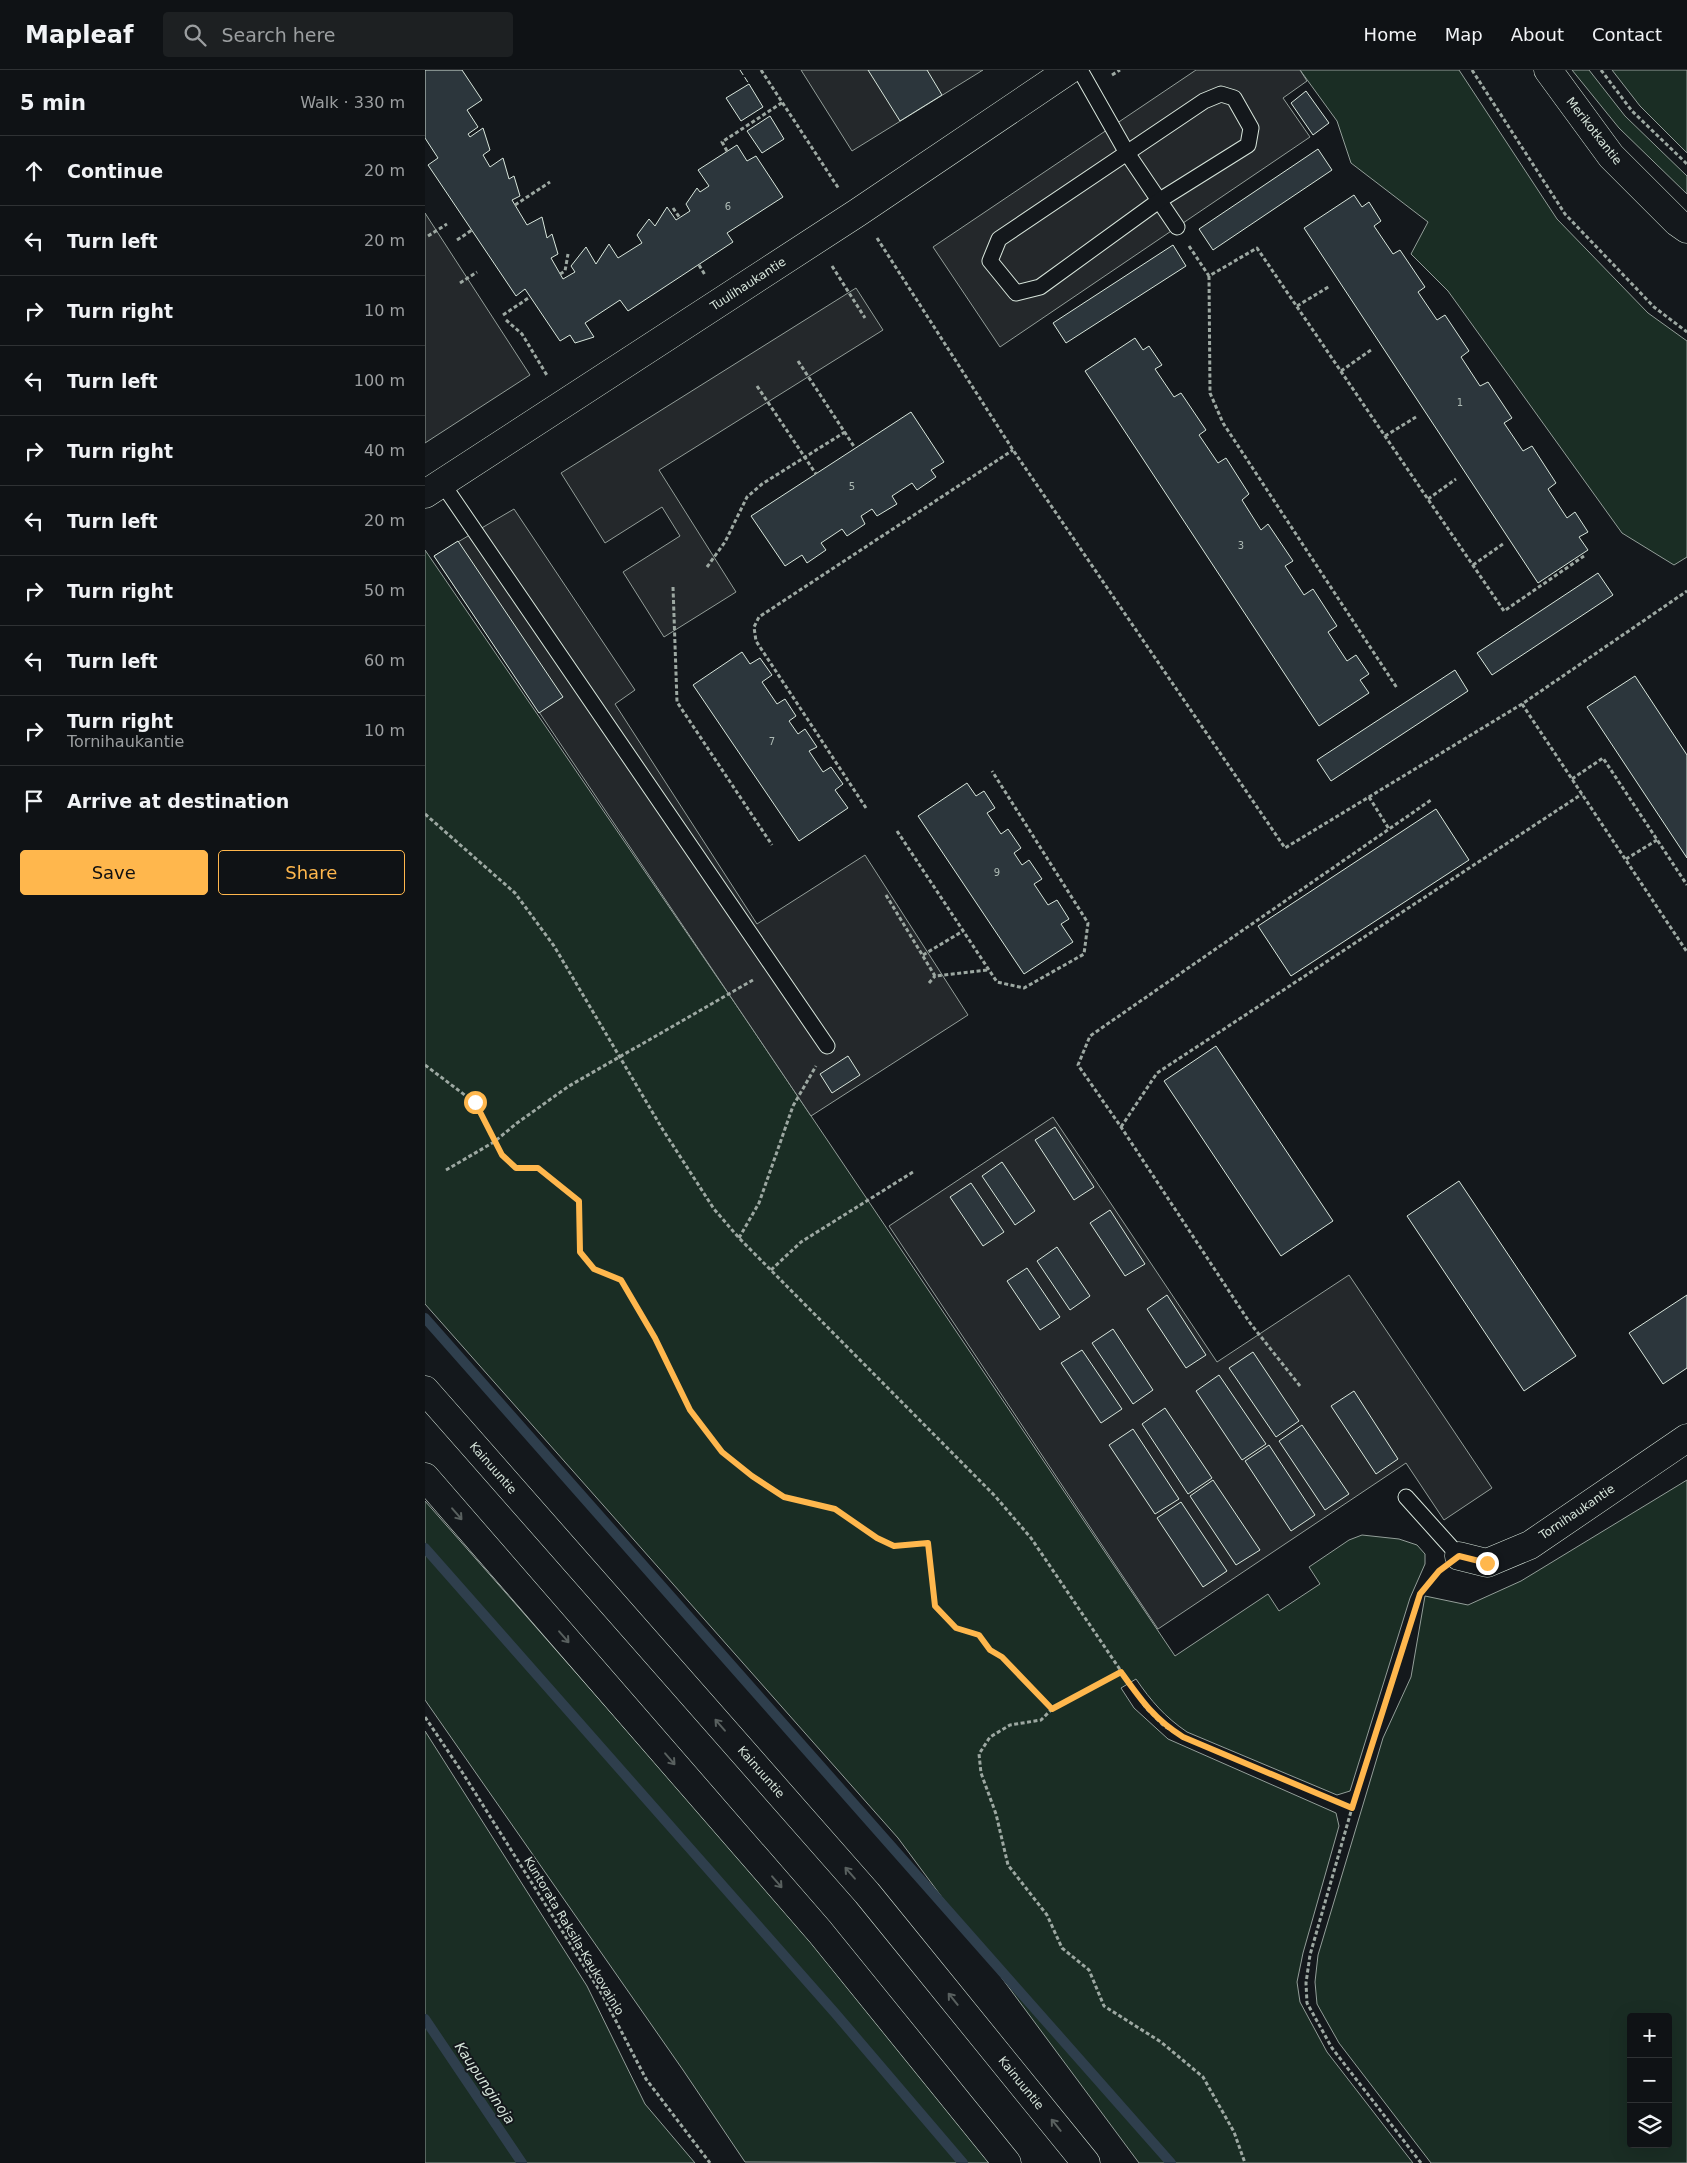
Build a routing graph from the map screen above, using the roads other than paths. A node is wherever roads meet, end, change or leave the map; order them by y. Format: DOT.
graph roads {
  1 [pos="1069,70"];
  2 [pos="1080,70"];
  3 [pos="1548,70"];
  4 [pos="1127,153"];
  5 [pos="1160,200"];
  6 [pos="1177,227"];
  7 [pos="1687,229"];
  8 [pos="433,488"];
  9 [pos="827,1046"];
  10 [pos="425,1390"];
  11 [pos="1687,1438"];
  12 [pos="425,1477"];
  13 [pos="1406,1497"];
  14 [pos="1459,1556"];
  15 [pos="1007,2163"];
  16 [pos="1086,2163"];
  1 -- 8 [label="main road, Tuulihaukantie"];
  2 -- 4 [label="lane"];
  3 -- 7 [label="main road, Merikotkantie"];
  4 -- 5 [label="lane"];
  4 -- 5 [label="lane"];
  4 -- 5 [label="lane"];
  5 -- 6 [label="lane"];
  8 -- 9 [label="lane"];
  16 -- 10 [label="main road, Kainuuntie, one-way"];
  11 -- 14 [label="main road, Tornihaukantie"];
  12 -- 15 [label="main road, one-way"];
  13 -- 14 [label="lane"];
}
